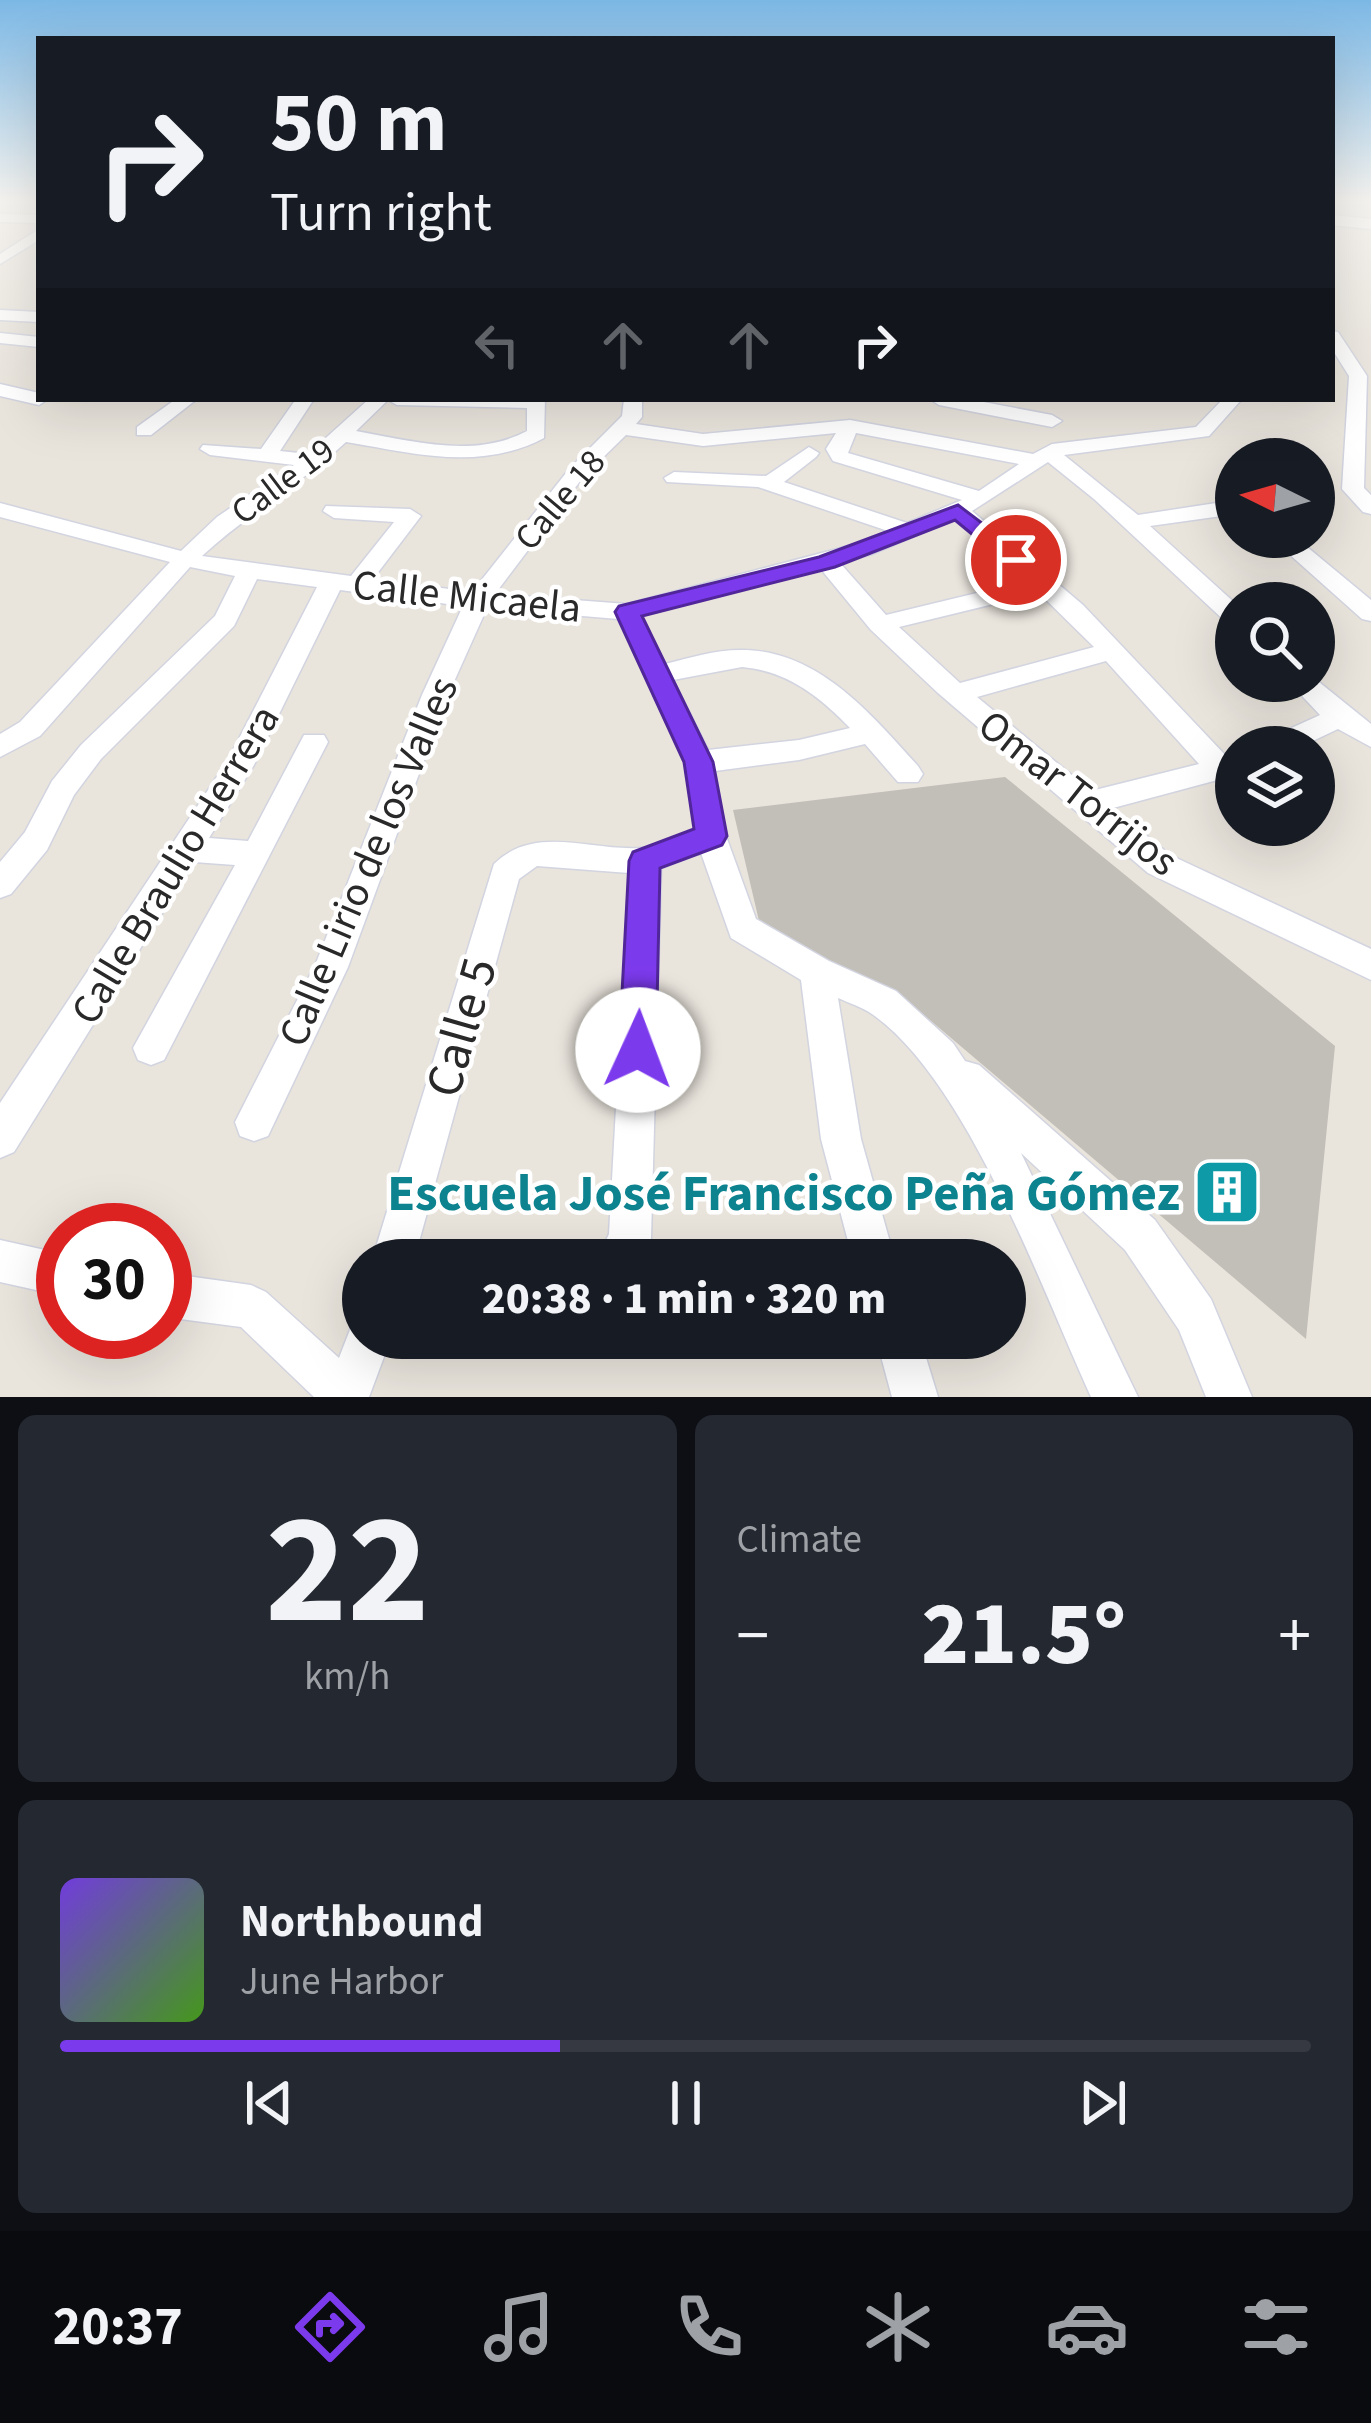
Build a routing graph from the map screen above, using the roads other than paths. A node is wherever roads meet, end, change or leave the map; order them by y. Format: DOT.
graph roads {
  1 [pos="0,315"];
  2 [pos="36,317"];
  3 [pos="0,338"];
  4 [pos="36,341"];
  5 [pos="1335,341"];
  6 [pos="0,389"];
  7 [pos="36,398"];
  8 [pos="184,402"];
  9 [pos="303,402"];
  10 [pos="377,402"];
  11 [pos="536,402"];
  12 [pos="633,402"];
  13 [pos="970,402"];
  14 [pos="1226,402"];
  15 [pos="1051,410"];
  16 [pos="850,426"];
  17 [pos="621,428"];
  18 [pos="144,431"];
  19 [pos="342,435"];
  20 [pos="210,449"];
  21 [pos="809,453"];
  22 [pos="1046,454"];
  23 [pos="267,455"];
  24 [pos="313,461"];
  25 [pos="674,478"];
  26 [pos="770,483"];
  27 [pos="970,505"];
  28 [pos="1371,507"];
  29 [pos="0,510"];
  30 [pos="1215,510"];
  31 [pos="334,511"];
  32 [pos="1135,522"];
  33 [pos="910,531"];
  34 [pos="1306,558"];
  35 [pos="183,561"];
  36 [pos="827,562"];
  37 [pos="249,572"];
  38 [pos="345,583"];
  39 [pos="1045,584"];
  40 [pos="1215,597"];
  41 [pos="478,600"];
  42 [pos="627,612"];
  43 [pos="1371,613"];
  44 [pos="880,624"];
  45 [pos="1113,650"];
  46 [pos="658,674"];
  47 [pos="955,694"];
  48 [pos="1323,702"];
  49 [pos="1339,717"];
  50 [pos="1320,726"];
  51 [pos="872,733"];
  52 [pos="1371,737"];
  53 [pos="314,742"];
  54 [pos="0,747"];
  55 [pos="1215,754"];
  56 [pos="699,762"];
  57 [pos="1215,770"];
  58 [pos="908,774"];
  59 [pos="1088,803"];
  60 [pos="711,836"];
  61 [pos="188,849"];
  62 [pos="257,854"];
  63 [pos="645,861"];
  64 [pos="0,885"];
  65 [pos="1371,965"];
  66 [pos="817,972"];
  67 [pos="151,1048"];
  68 [pos="940,1055"];
  69 [pos="254,1121"];
  70 [pos="0,1138"];
  71 [pos="399,1239"];
  72 [pos="630,1239"];
  73 [pos="868,1239"];
  74 [pos="0,1261"];
  75 [pos="36,1269"];
  76 [pos="192,1299"];
  77 [pos="361,1359"];
  78 [pos="904,1359"];
  79 [pos="346,1396"];
  80 [pos="915,1397"];
  81 [pos="1115,1397"];
  82 [pos="1228,1397"];
  1 -- 2 [label="street"];
  3 -- 4 [label="street"];
  5 -- 28 [label="street"];
  6 -- 7 [label="street"];
  8 -- 18 [label="street"];
  9 -- 23 [label="street"];
  10 -- 19 [label="street, Calle 19"];
  11 -- 19 [label="street"];
  12 -- 17 [label="street, Calle 18"];
  13 -- 15 [label="street"];
  14 -- 22 [label="street"];
  15 -- 22 [label="street"];
  16 -- 17 [label="street"];
  16 -- 22 [label="street"];
  16 -- 27 [label="street"];
  17 -- 41 [label="street, Calle 18"];
  19 -- 24 [label="street, Calle 19"];
  20 -- 23 [label="street"];
  21 -- 26 [label="street"];
  22 -- 27 [label="street, Calle Micaela"];
  22 -- 32 [label="street"];
  23 -- 24 [label="street"];
  24 -- 35 [label="street, Calle 19"];
  25 -- 26 [label="street"];
  26 -- 33 [label="street"];
  27 -- 33 [label="street, Calle Micaela"];
  27 -- 39 [label="street"];
  29 -- 35 [label="street, Calle Micaela"];
  30 -- 32 [label="street"];
  31 -- 38 [label="street, Calle Braulio Herrera"];
  32 -- 40 [label="street"];
  33 -- 36 [label="street, Calle Micaela"];
  34 -- 43 [label="street"];
  35 -- 37 [label="street, Calle Micaela"];
  35 -- 54 [label="street, Calle 19"];
  36 -- 42 [label="street, Calle Micaela"];
  36 -- 44 [label="street, Omar Torrijos"];
  37 -- 38 [label="street, Calle Micaela"];
  37 -- 64 [label="street"];
  38 -- 41 [label="street, Calle Micaela"];
  38 -- 61 [label="street, Calle Braulio Herrera"];
  39 -- 44 [label="street"];
  39 -- 45 [label="street"];
  41 -- 42 [label="street, Calle Micaela"];
  41 -- 69 [label="street, Calle Lirio de los Valles"];
  42 -- 46 [label="street"];
  44 -- 47 [label="street, Omar Torrijos"];
  45 -- 47 [label="street"];
  45 -- 55 [label="street"];
  46 -- 51 [label="street"];
  46 -- 56 [label="street"];
  47 -- 59 [label="street, Omar Torrijos"];
  48 -- 49 [label="street"];
  49 -- 50 [label="street"];
  49 -- 52 [label="street"];
  51 -- 56 [label="street"];
  51 -- 58 [label="street"];
  53 -- 62 [label="street"];
  56 -- 60 [label="street"];
  57 -- 59 [label="street"];
  59 -- 65 [label="street, Omar Torrijos"];
  60 -- 63 [label="street"];
  60 -- 66 [label="street"];
  61 -- 62 [label="street"];
  61 -- 70 [label="street, Calle Braulio Herrera"];
  62 -- 67 [label="street"];
  63 -- 71 [label="street, Calle 5"];
  63 -- 72 [label="street"];
  66 -- 68 [label="street"];
  66 -- 73 [label="street"];
  68 -- 81 [label="street"];
  68 -- 82 [label="street"];
  74 -- 75 [label="street"];
  76 -- 79 [label="street"];
  77 -- 79 [label="street"];
  78 -- 80 [label="street"];
}
